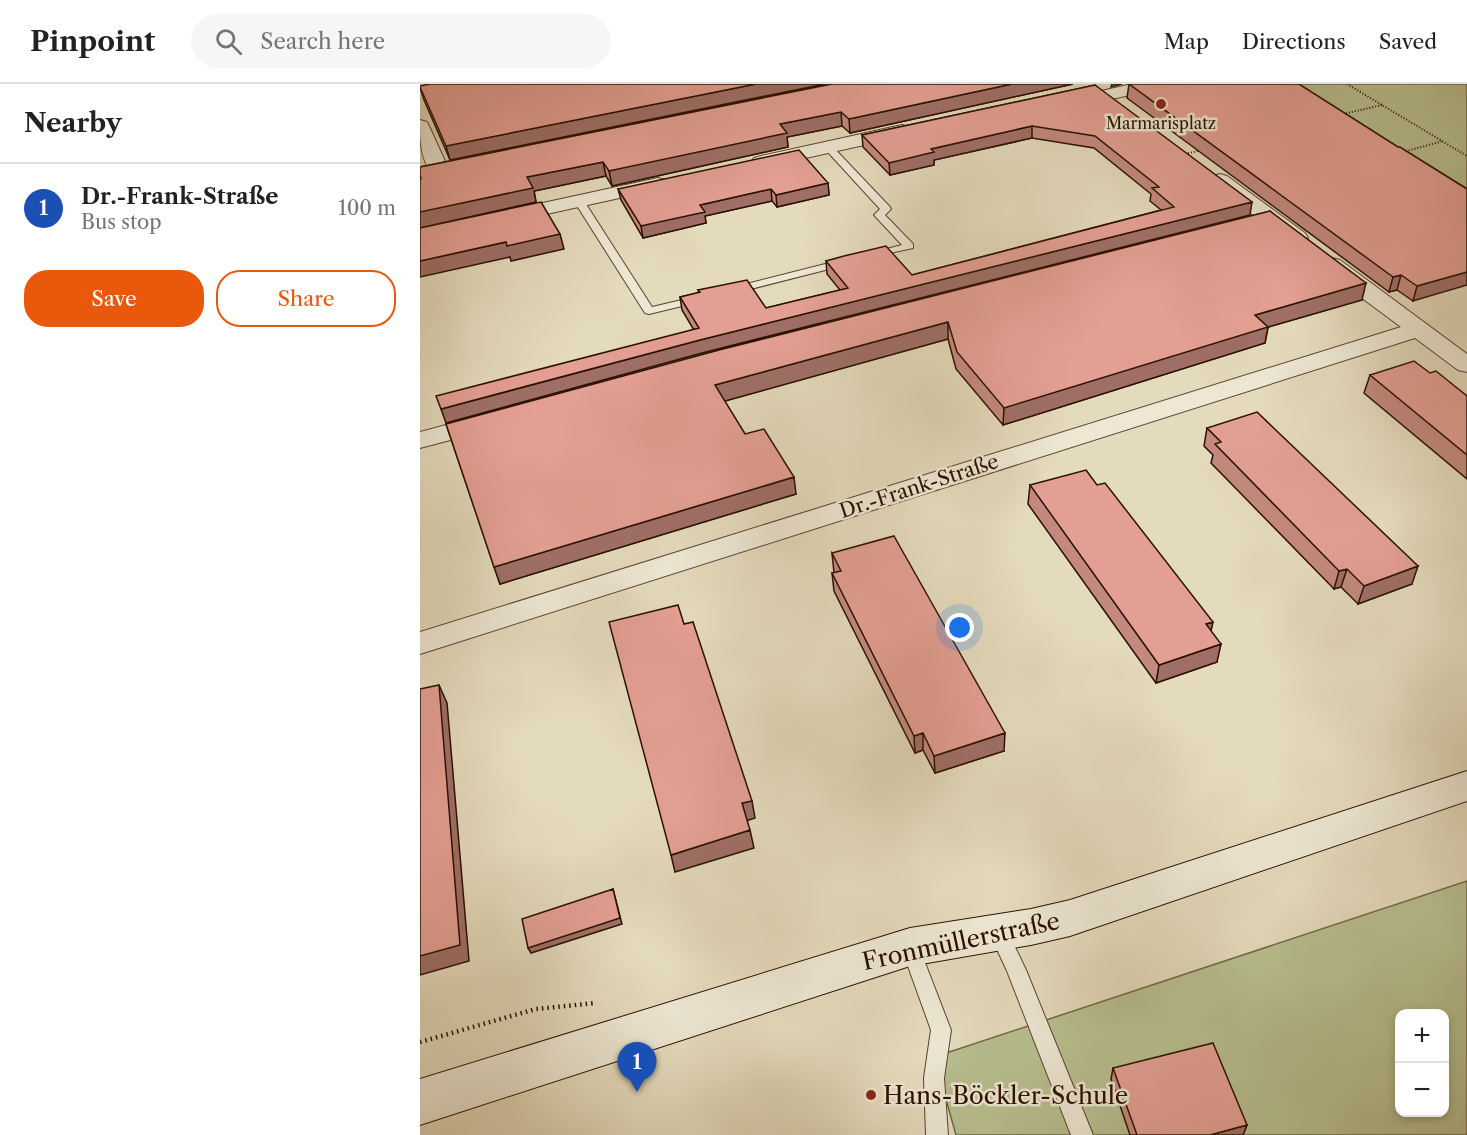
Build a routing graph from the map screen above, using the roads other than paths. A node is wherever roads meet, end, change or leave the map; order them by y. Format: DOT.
graph roads {
  1 [pos="1157,84"];
  2 [pos="1096,90"];
  3 [pos="1125,109"];
  4 [pos="420,126"];
  5 [pos="918,128"];
  6 [pos="828,147"];
  7 [pos="1185,154"];
  8 [pos="747,165"];
  9 [pos="461,166"];
  10 [pos="429,172"];
  11 [pos="679,180"];
  12 [pos="579,201"];
  13 [pos="488,221"];
  14 [pos="1419,329"];
  15 [pos="1467,365"];
  16 [pos="511,415"];
  17 [pos="420,440"];
  18 [pos="420,643"];
  19 [pos="1467,786"];
  20 [pos="998,932"];
  21 [pos="910,947"];
  22 [pos="420,1102"];
  23 [pos="937,1135"];
  24 [pos="1082,1135"];
  1 -- 2 [label="street"];
  2 -- 3 [label="street"];
  4 -- 10 [label="street"];
  5 -- 6 [label="street"];
  6 -- 8 [label="street"];
  6 -- 12 [label="lane"];
  7 -- 14 [label="street"];
  9 -- 10 [label="street"];
  11 -- 12 [label="street"];
  12 -- 13 [label="street"];
  14 -- 15 [label="street"];
  14 -- 18 [label="street, Dr.-Frank-Straße"];
  16 -- 17 [label="street"];
  19 -- 20 [label="main road, Fronmüllerstraße"];
  20 -- 21 [label="main road, Fronmüllerstraße"];
  20 -- 24 [label="lane"];
  21 -- 22 [label="main road, Fronmüllerstraße"];
  21 -- 23 [label="lane"];
}
